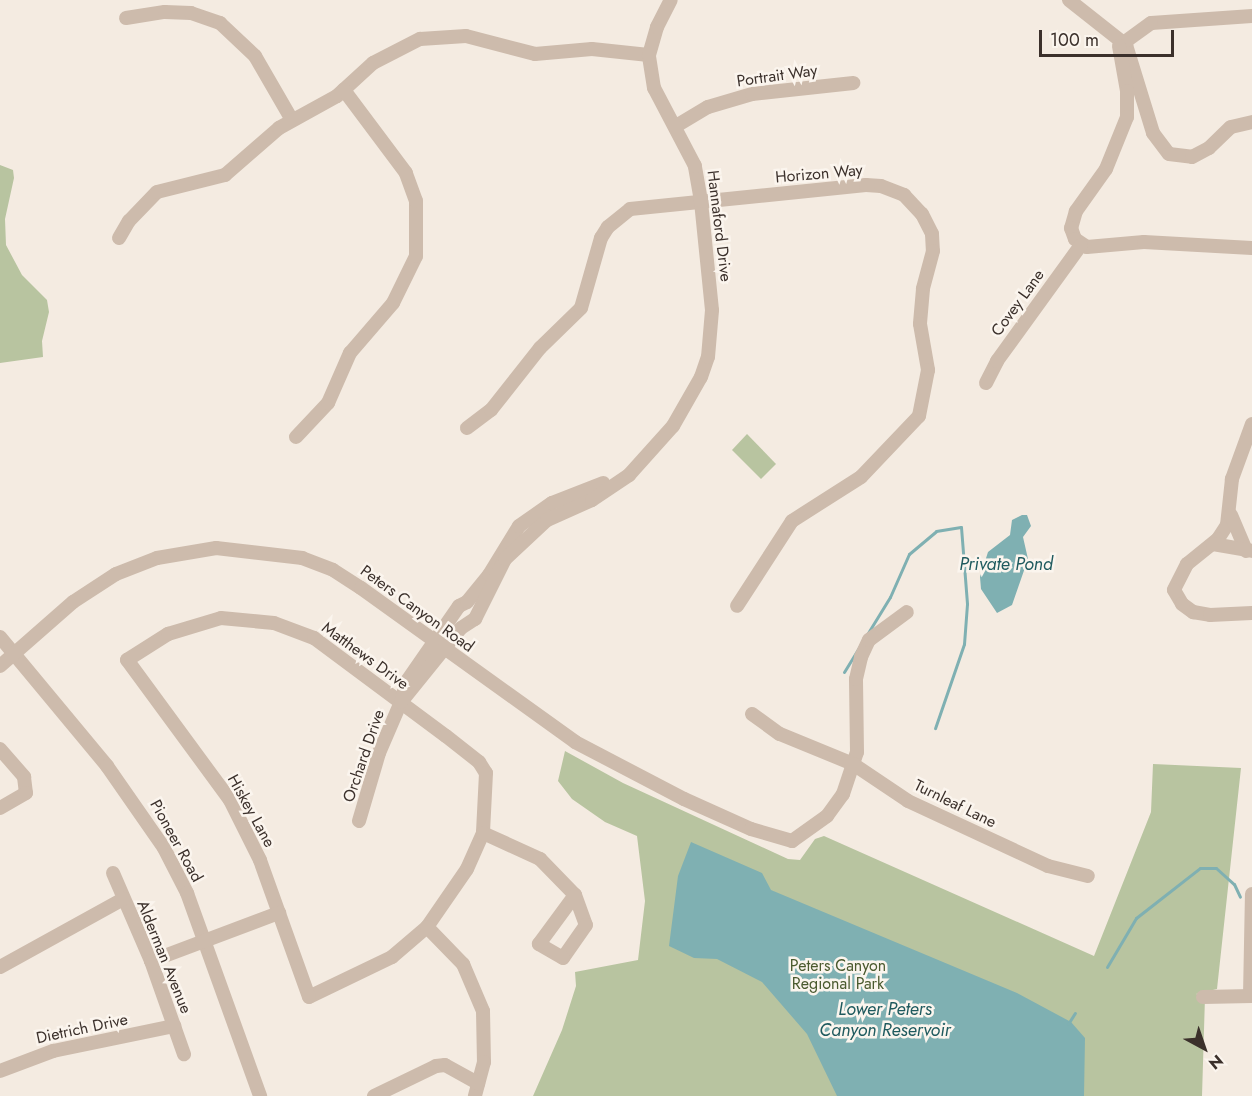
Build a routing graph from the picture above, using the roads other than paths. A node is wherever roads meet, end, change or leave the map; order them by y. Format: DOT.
graph roads {
  1 [pos="671,0"];
  2 [pos="1069,0"];
  3 [pos="1252,16"];
  4 [pos="126,18"];
  5 [pos="1123,41"];
  6 [pos="649,55"];
  7 [pos="853,84"];
  8 [pos="344,90"];
  9 [pos="292,120"];
  10 [pos="1252,122"];
  11 [pos="676,126"];
  12 [pos="701,201"];
  13 [pos="119,238"];
  14 [pos="1081,245"];
  15 [pos="1252,248"];
  16 [pos="986,383"];
  17 [pos="1252,424"];
  18 [pos="467,428"];
  19 [pos="296,437"];
  20 [pos="647,453"];
  21 [pos="1231,515"];
  22 [pos="1213,544"];
  23 [pos="1249,551"];
  24 [pos="737,606"];
  25 [pos="907,612"];
  26 [pos="1252,614"];
  27 [pos="0,637"];
  28 [pos="440,646"];
  29 [pos="14,653"];
  30 [pos="127,660"];
  31 [pos="0,666"];
  32 [pos="401,702"];
  33 [pos="752,714"];
  34 [pos="0,749"];
  35 [pos="854,764"];
  36 [pos="0,808"];
  37 [pos="359,821"];
  38 [pos="483,833"];
  39 [pos="113,873"];
  40 [pos="1088,876"];
  41 [pos="1252,894"];
  42 [pos="575,895"];
  43 [pos="123,899"];
  44 [pos="279,913"];
  45 [pos="427,927"];
  46 [pos="206,942"];
  47 [pos="151,960"];
  48 [pos="0,967"];
  49 [pos="1251,996"];
  50 [pos="1203,997"];
  51 [pos="174,1026"];
  52 [pos="184,1054"];
  53 [pos="0,1071"];
  54 [pos="477,1089"];
  55 [pos="260,1096"];
  56 [pos="374,1096"];
  1 -- 6 [label="street, Hannaford Drive"];
  2 -- 5 [label="street"];
  3 -- 5 [label="street"];
  4 -- 9 [label="street"];
  5 -- 10 [label="street"];
  5 -- 14 [label="street"];
  6 -- 8 [label="street"];
  6 -- 11 [label="street, Hannaford Drive"];
  7 -- 11 [label="street, Portrait Way"];
  8 -- 9 [label="street"];
  8 -- 19 [label="street"];
  9 -- 13 [label="street"];
  11 -- 12 [label="street, Hannaford Drive"];
  12 -- 18 [label="street, Horizon Way"];
  12 -- 20 [label="street, Hannaford Drive"];
  12 -- 24 [label="street, Horizon Way"];
  14 -- 15 [label="street"];
  14 -- 16 [label="street, Covey Lane"];
  17 -- 21 [label="street"];
  20 -- 28 [label="street, Hannaford Drive"];
  20 -- 28 [label="street, Hannaford Drive"];
  21 -- 22 [label="street"];
  21 -- 23 [label="street"];
  22 -- 23 [label="street"];
  22 -- 26 [label="street"];
  25 -- 35 [label="street"];
  27 -- 29 [label="street, Pioneer Road"];
  28 -- 29 [label="street, Peters Canyon Road"];
  28 -- 32 [label="street, Orchard Drive"];
  28 -- 35 [label="street, Peters Canyon Road"];
  29 -- 31 [label="street, Peters Canyon Road"];
  29 -- 46 [label="street, Pioneer Road"];
  30 -- 32 [label="street, Matthews Drive"];
  30 -- 44 [label="street, Hiskey Lane"];
  32 -- 37 [label="street, Orchard Drive"];
  32 -- 38 [label="street, Matthews Drive"];
  33 -- 35 [label="street, Turnleaf Lane"];
  34 -- 36 [label="street"];
  35 -- 40 [label="street, Turnleaf Lane"];
  38 -- 42 [label="street"];
  38 -- 45 [label="street"];
  39 -- 43 [label="street, Alderman Avenue"];
  41 -- 49 [label="street"];
  43 -- 47 [label="street, Alderman Avenue"];
  43 -- 48 [label="street"];
  44 -- 45 [label="street, Hiskey Lane"];
  44 -- 46 [label="street"];
  45 -- 54 [label="street"];
  46 -- 47 [label="street"];
  46 -- 55 [label="street, Pioneer Road"];
  47 -- 51 [label="street, Alderman Avenue"];
  49 -- 50 [label="street"];
  51 -- 52 [label="street, Alderman Avenue"];
  51 -- 53 [label="street, Dietrich Drive"];
  54 -- 56 [label="street"];
}
